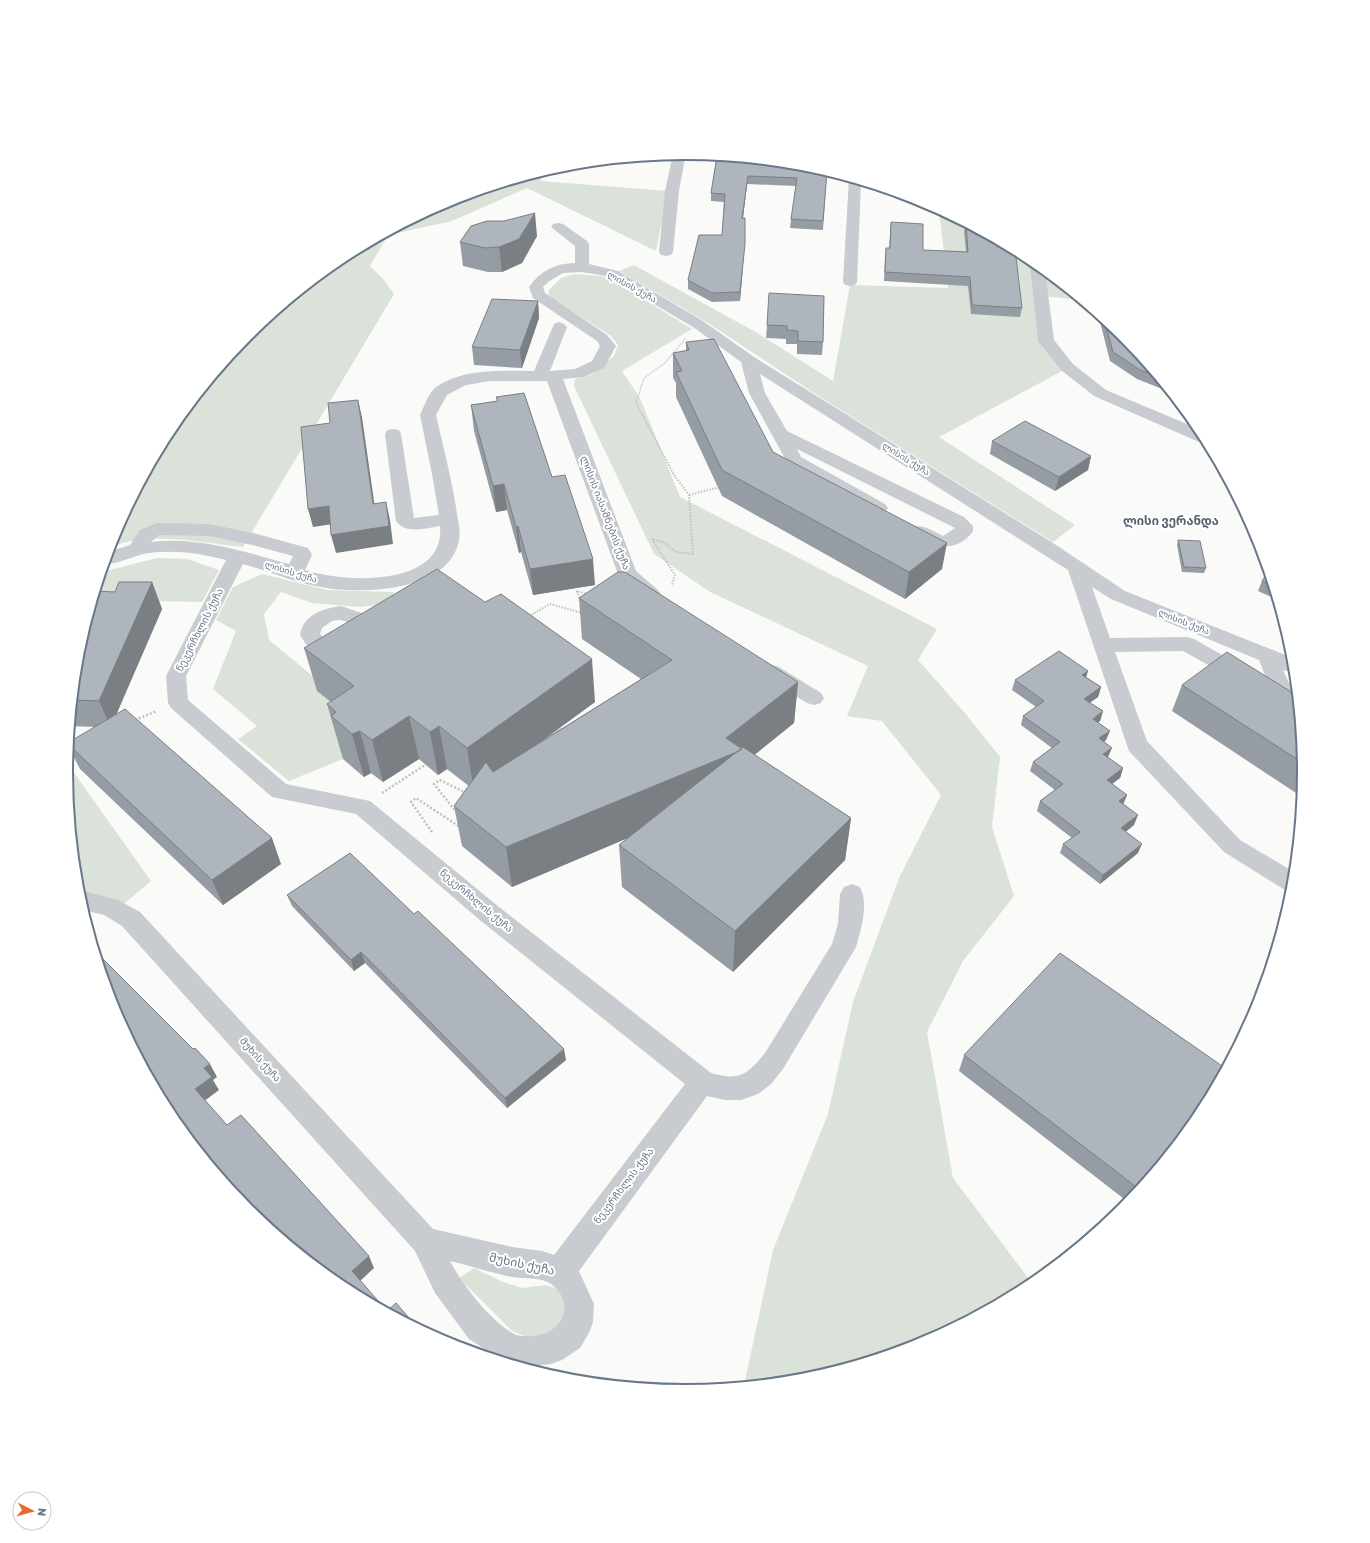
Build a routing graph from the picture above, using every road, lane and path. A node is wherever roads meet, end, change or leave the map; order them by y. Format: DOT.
graph roads {
  1 [pos="678,160"];
  2 [pos="855,184"];
  3 [pos="558,227"];
  4 [pos="666,252"];
  5 [pos="582,268"];
  6 [pos="1038,272"];
  7 [pos="850,282"];
  8 [pos="698,324"];
  9 [pos="559,327"];
  10 [pos="748,360"];
  11 [pos="547,377"];
  12 [pos="393,434"];
  13 [pos="779,434"];
  14 [pos="1196,434"];
  15 [pos="725,486"];
  16 [pos="689,494"];
  17 [pos="449,519"];
  18 [pos="137,550"];
  19 [pos="237,556"];
  20 [pos="112,557"];
  21 [pos="1076,567"];
  22 [pos="294,573"];
  23 [pos="592,595"];
  24 [pos="667,607"];
  25 [pos="526,618"];
  26 [pos="1104,645"];
  27 [pos="1267,655"];
  28 [pos="1287,663"];
  29 [pos="760,665"];
  30 [pos="1226,666"];
  31 [pos="1292,694"];
  32 [pos="814,698"];
  33 [pos="178,703"];
  34 [pos="134,721"];
  35 [pos="431,760"];
  36 [pos="383,793"];
  37 [pos="467,794"];
  38 [pos="460,818"];
  39 [pos="464,823"];
  40 [pos="434,866"];
  41 [pos="1287,879"];
  42 [pos="852,894"];
  43 [pos="87,902"];
  44 [pos="702,1082"];
  45 [pos="425,1241"];
  46 [pos="560,1272"];
  1 -- 4 [label="street"];
  2 -- 7 [label="street"];
  3 -- 5 [label="street"];
  5 -- 8 [label="street, ლისის ქუჩა"];
  5 -- 11 [label="street, ლისის ქუჩა"];
  6 -- 14 [label="street"];
  8 -- 10 [label="street, ლისის ქუჩა"];
  8 -- 16 [label="path"];
  9 -- 11 [label="street"];
  10 -- 13 [label="street"];
  10 -- 21 [label="street, ლისის ქუჩა"];
  11 -- 17 [label="street, ლისის ქუჩა"];
  11 -- 24 [label="street, ლისის იასამნების ქუჩა"];
  12 -- 17 [label="street"];
  13 -- 13 [label="street"];
  15 -- 16 [label="path"];
  16 -- 24 [label="path"];
  17 -- 22 [label="street, ლისის ქუჩა"];
  18 -- 19 [label="street, ლისის ქუჩა"];
  18 -- 20 [label="street, ლისის ქუჩა"];
  18 -- 22 [label="street"];
  19 -- 22 [label="street, ლისის ქუჩა"];
  19 -- 33 [label="street, ნეკერჩხლის ქუჩა"];
  21 -- 26 [label="street"];
  21 -- 27 [label="street, ლისის ქუჩა"];
  23 -- 25 [label="path"];
  26 -- 30 [label="street"];
  26 -- 41 [label="street"];
  27 -- 28 [label="street, ლისის ქუჩა"];
  27 -- 31 [label="street"];
  29 -- 32 [label="street"];
  33 -- 34 [label="path"];
  33 -- 40 [label="street, ნეკერჩხლის ქუჩა"];
  35 -- 36 [label="path"];
  37 -- 38 [label="path"];
  39 -- 40 [label="path"];
  40 -- 44 [label="street, ნეკერჩხლის ქუჩა"];
  42 -- 44 [label="street"];
  43 -- 45 [label="street, მუხის ქუჩა"];
  44 -- 46 [label="street, ნეკერჩხლის ქუჩა"];
  45 -- 46 [label="street, მუხის ქუჩა"];
  45 -- 46 [label="street, მუხის ქუჩა"];
}
